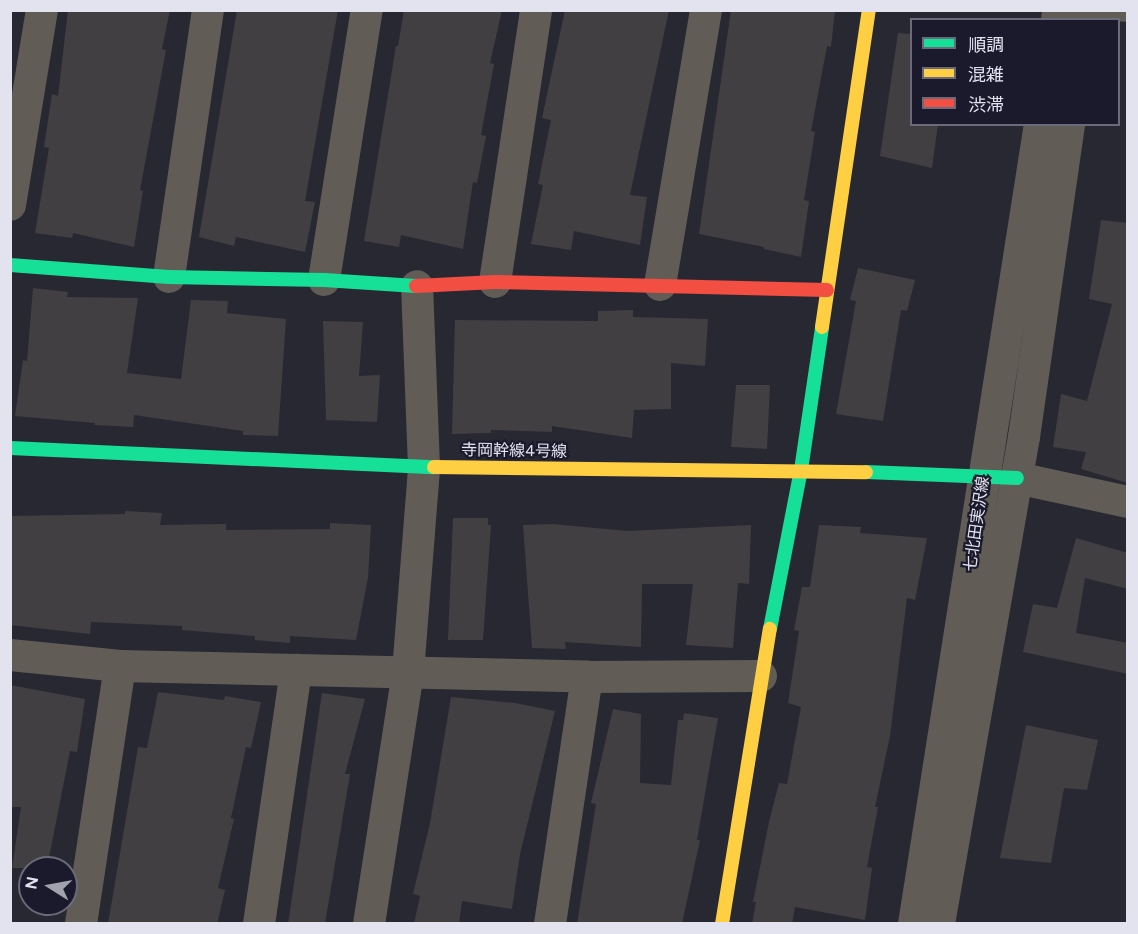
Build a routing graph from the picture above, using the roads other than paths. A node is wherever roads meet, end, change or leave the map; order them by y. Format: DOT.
graph roads {
  1 [pos="42,10"];
  2 [pos="208,10"];
  3 [pos="367,10"];
  4 [pos="536,10"];
  5 [pos="706,10"];
  6 [pos="869,10"];
  7 [pos="1086,10"];
  8 [pos="1128,14"];
  9 [pos="1040,126"];
  10 [pos="1069,126"];
  11 [pos="10,205"];
  12 [pos="10,265"];
  13 [pos="170,277"];
  14 [pos="324,280"];
  15 [pos="495,282"];
  16 [pos="660,285"];
  17 [pos="417,286"];
  18 [pos="827,290"];
  19 [pos="10,448"];
  20 [pos="424,467"];
  21 [pos="801,470"];
  22 [pos="984,475"];
  23 [pos="1017,478"];
  24 [pos="1128,502"];
  25 [pos="10,655"];
  26 [pos="120,666"];
  27 [pos="296,670"];
  28 [pos="408,672"];
  29 [pos="761,676"];
  30 [pos="587,677"];
  31 [pos="81,924"];
  32 [pos="259,924"];
  33 [pos="369,924"];
  34 [pos="550,924"];
  35 [pos="722,924"];
  36 [pos="914,924"];
  37 [pos="939,924"];
  1 -- 11 [label="street"];
  2 -- 13 [label="street"];
  3 -- 14 [label="street"];
  4 -- 15 [label="street"];
  5 -- 16 [label="street"];
  6 -- 18 [label="street"];
  7 -- 8 [label="lane"];
  9 -- 22 [label="street, 七北田実沢線"];
  10 -- 23 [label="street"];
  12 -- 13 [label="street"];
  13 -- 14 [label="street"];
  14 -- 17 [label="street"];
  15 -- 16 [label="street"];
  15 -- 17 [label="street"];
  16 -- 18 [label="street"];
  17 -- 20 [label="street"];
  18 -- 21 [label="street"];
  19 -- 20 [label="street, 寺岡幹線4号線"];
  20 -- 21 [label="street, 寺岡幹線4号線"];
  20 -- 28 [label="street"];
  21 -- 22 [label="street, 寺岡幹線4号線"];
  21 -- 29 [label="street"];
  22 -- 23 [label="street, 寺岡幹線4号線"];
  22 -- 36 [label="street, 七北田実沢線"];
  23 -- 24 [label="street"];
  23 -- 37 [label="street"];
  25 -- 26 [label="street"];
  26 -- 27 [label="street"];
  26 -- 31 [label="street"];
  27 -- 28 [label="street"];
  27 -- 32 [label="street"];
  28 -- 30 [label="street"];
  28 -- 33 [label="street"];
  29 -- 30 [label="street"];
  29 -- 35 [label="street"];
  30 -- 34 [label="street"];
}
